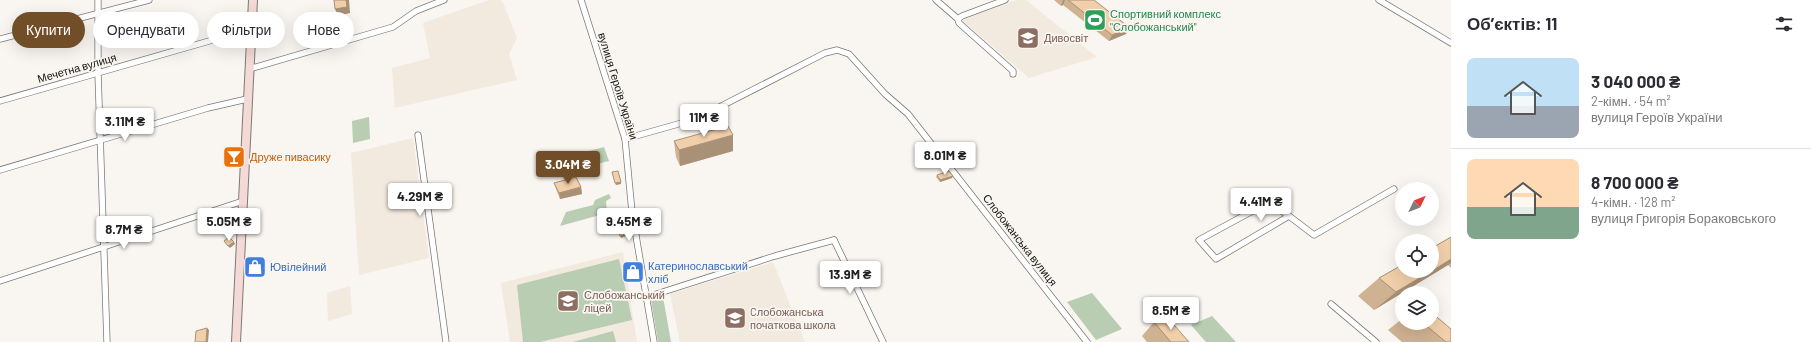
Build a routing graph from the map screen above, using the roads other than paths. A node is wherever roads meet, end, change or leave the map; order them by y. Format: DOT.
graph roads {
  1 [pos="98,0"];
  2 [pos="149,0"];
  3 [pos="253,0"];
  4 [pos="444,0"];
  5 [pos="581,0"];
  6 [pos="936,0"];
  7 [pos="1005,0"];
  8 [pos="1379,0"];
  9 [pos="98,12"];
  10 [pos="102,12"];
  11 [pos="252,12"];
  12 [pos="93,14"];
  13 [pos="958,19"];
  14 [pos="0,40"];
  15 [pos="207,42"];
  16 [pos="1451,43"];
  17 [pos="98,48"];
  18 [pos="250,48"];
  19 [pos="249,69"];
  20 [pos="98,72"];
  21 [pos="1013,74"];
  22 [pos="247,99"];
  23 [pos="0,101"];
  24 [pos="418,135"];
  25 [pos="625,138"];
  26 [pos="101,140"];
  27 [pos="0,170"];
  28 [pos="1394,189"];
  29 [pos="243,201"];
  30 [pos="1289,216"];
  31 [pos="105,247"];
  32 [pos="0,281"];
  33 [pos="647,297"];
  34 [pos="1331,304"];
  35 [pos="107,342"];
  36 [pos="236,342"];
  37 [pos="446,342"];
  38 [pos="654,342"];
  39 [pos="883,342"];
  40 [pos="1087,342"];
  41 [pos="1376,342"];
  1 -- 9 [label="street"];
  2 -- 10 [label="street"];
  3 -- 11 [label="main road"];
  4 -- 19 [label="street"];
  5 -- 25 [label="street, вулиця Героїв України"];
  6 -- 13 [label="street"];
  7 -- 13 [label="street"];
  8 -- 16 [label="street"];
  12 -- 14 [label="street"];
  13 -- 21 [label="street"];
  15 -- 20 [label="street, Мечетна вулиця"];
  17 -- 20 [label="street"];
  18 -- 19 [label="main road"];
  19 -- 22 [label="main road"];
  20 -- 23 [label="street, Мечетна вулиця"];
  20 -- 26 [label="street"];
  22 -- 26 [label="street"];
  22 -- 29 [label="main road"];
  24 -- 37 [label="street"];
  25 -- 33 [label="street, вулиця Героїв України"];
  25 -- 40 [label="street, Слобожанська вулиця"];
  26 -- 27 [label="street"];
  26 -- 31 [label="street"];
  28 -- 30 [label="street"];
  29 -- 31 [label="street"];
  29 -- 36 [label="main road"];
  30 -- 30 [label="street"];
  31 -- 32 [label="street"];
  31 -- 35 [label="street"];
  33 -- 38 [label="street, вулиця Героїв України"];
  33 -- 39 [label="street"];
  34 -- 41 [label="street"];
}
